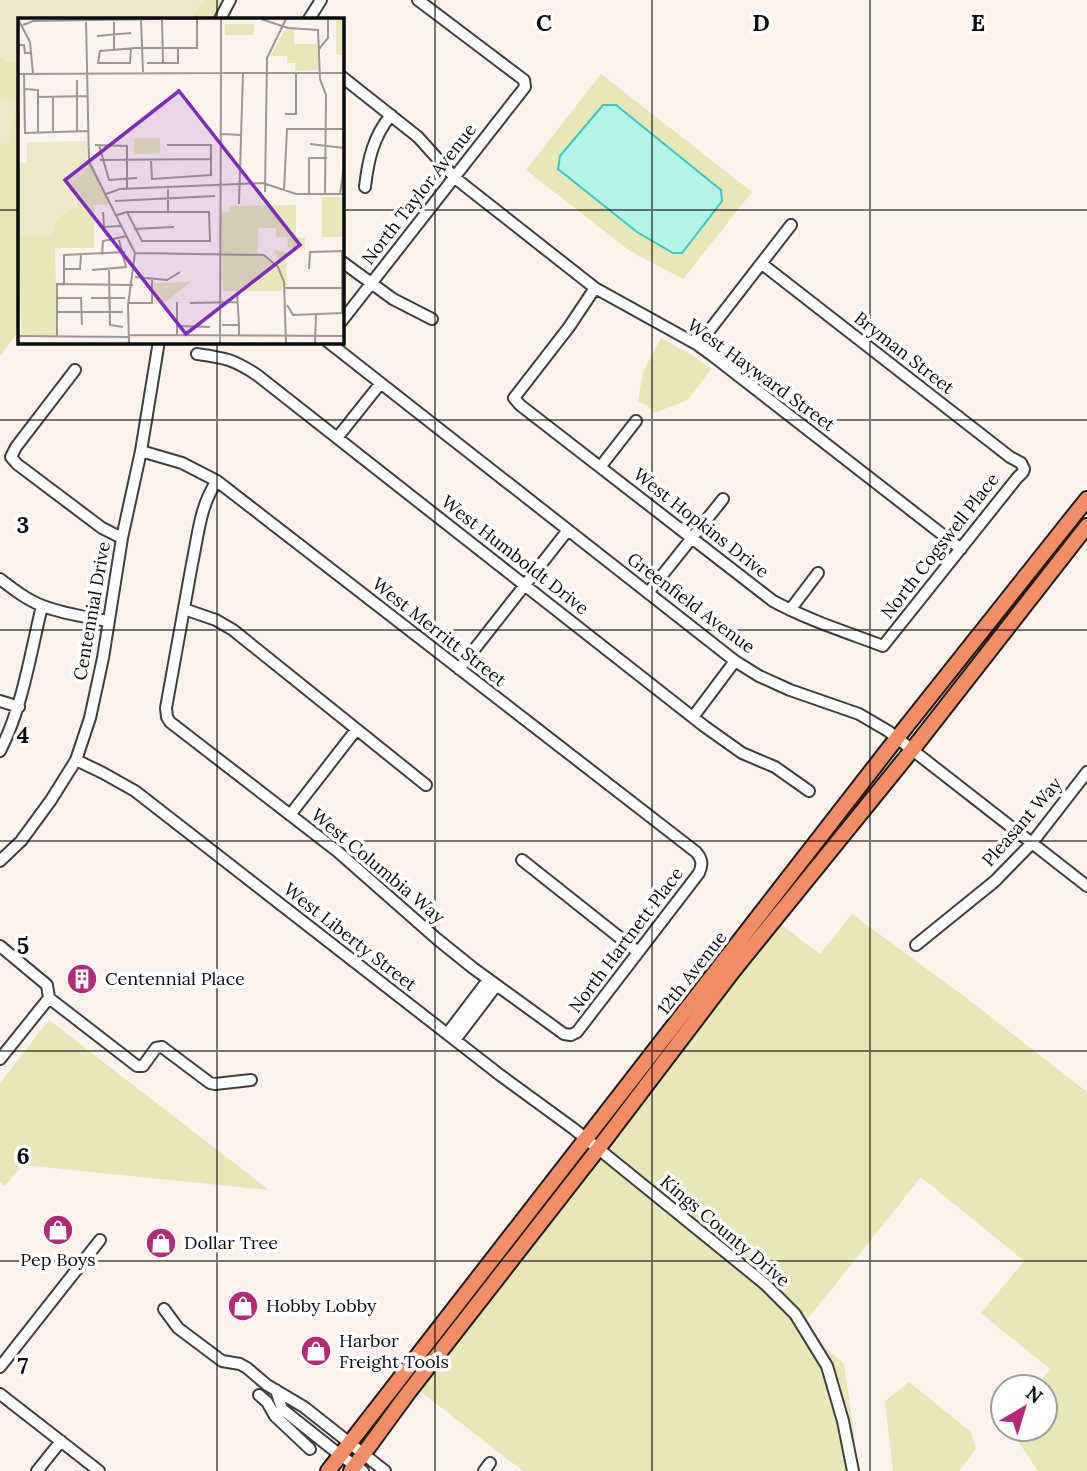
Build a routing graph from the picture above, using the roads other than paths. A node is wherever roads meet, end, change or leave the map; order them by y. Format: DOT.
graph roads {
  1 [pos="230,0"];
  2 [pos="321,0"];
  3 [pos="418,0"];
  4 [pos="221,18"];
  5 [pos="310,18"];
  6 [pos="343,78"];
  7 [pos="391,115"];
  8 [pos="454,177"];
  9 [pos="365,187"];
  10 [pos="791,225"];
  11 [pos="343,263"];
  12 [pos="762,264"];
  13 [pos="371,284"];
  14 [pos="595,288"];
  15 [pos="343,319"];
  16 [pos="432,319"];
  17 [pos="159,343"];
  18 [pos="329,343"];
  19 [pos="698,345"];
  20 [pos="197,354"];
  21 [pos="75,370"];
  22 [pos="380,384"];
  23 [pos="636,421"];
  24 [pos="337,438"];
  25 [pos="141,451"];
  26 [pos="601,466"];
  27 [pos="1024,468"];
  28 [pos="217,481"];
  29 [pos="723,499"];
  30 [pos="1087,499"];
  31 [pos="1087,526"];
  32 [pos="568,530"];
  33 [pos="122,538"];
  34 [pos="692,538"];
  35 [pos="961,549"];
  36 [pos="818,573"];
  37 [pos="0,579"];
  38 [pos="525,585"];
  39 [pos="648,593"];
  40 [pos="42,606"];
  41 [pos="184,609"];
  42 [pos="790,610"];
  43 [pos="108,621"];
  44 [pos="883,646"];
  45 [pos="735,661"];
  46 [pos="459,669"];
  47 [pos="0,701"];
  48 [pos="19,707"];
  49 [pos="693,717"];
  50 [pos="356,730"];
  51 [pos="898,738"];
  52 [pos="912,750"];
  53 [pos="0,751"];
  54 [pos="76,760"];
  55 [pos="1087,772"];
  56 [pos="426,785"];
  57 [pos="809,791"];
  58 [pos="290,815"];
  59 [pos="1032,843"];
  60 [pos="522,860"];
  61 [pos="0,861"];
  62 [pos="702,862"];
  63 [pos="1087,886"];
  64 [pos="916,945"];
  65 [pos="0,946"];
  66 [pos="638,952"];
  67 [pos="492,983"];
  68 [pos="49,998"];
  69 [pos="571,1035"];
  70 [pos="451,1037"];
  71 [pos="0,1059"];
  72 [pos="251,1080"];
  73 [pos="593,1144"];
  74 [pos="100,1240"];
  75 [pos="164,1309"];
  76 [pos="436,1334"];
  77 [pos="0,1367"];
  78 [pos="408,1393"];
  79 [pos="0,1394"];
  80 [pos="259,1395"];
  81 [pos="61,1441"];
  82 [pos="310,1449"];
  83 [pos="344,1450"];
  84 [pos="358,1465"];
  85 [pos="37,1471"];
  86 [pos="99,1471"];
  87 [pos="328,1471"];
  88 [pos="385,1471"];
  89 [pos="853,1471"];
  1 -- 4 [label="street"];
  2 -- 5 [label="street"];
  3 -- 8 [label="street, North Taylor Avenue"];
  6 -- 7 [label="street, West Hayward Street"];
  7 -- 8 [label="street, West Hayward Street"];
  7 -- 9 [label="street"];
  8 -- 13 [label="street, North Taylor Avenue"];
  8 -- 14 [label="street, West Hayward Street"];
  10 -- 12 [label="street"];
  11 -- 13 [label="street"];
  12 -- 19 [label="street"];
  12 -- 27 [label="street, Bryman Street"];
  13 -- 15 [label="street, North Taylor Avenue"];
  13 -- 16 [label="street"];
  14 -- 19 [label="street, West Hayward Street"];
  14 -- 26 [label="street, West Hopkins Drive"];
  17 -- 25 [label="street, Centennial Drive"];
  18 -- 22 [label="street, Greenfield Avenue"];
  19 -- 35 [label="street, West Hayward Street"];
  20 -- 24 [label="street, West Humboldt Drive"];
  21 -- 33 [label="street"];
  22 -- 24 [label="street"];
  22 -- 32 [label="street, Greenfield Avenue"];
  23 -- 26 [label="street"];
  24 -- 38 [label="street, West Humboldt Drive"];
  25 -- 28 [label="street, West Merritt Street"];
  25 -- 33 [label="street, Centennial Drive"];
  26 -- 34 [label="street, West Hopkins Drive"];
  27 -- 35 [label="street, North Cogswell Place"];
  28 -- 41 [label="street"];
  28 -- 46 [label="street, West Merritt Street"];
  29 -- 34 [label="street"];
  30 -- 51 [label="main road, 12th Avenue"];
  31 -- 52 [label="main road, 12th Avenue"];
  32 -- 38 [label="street"];
  32 -- 39 [label="street, Greenfield Avenue"];
  33 -- 43 [label="street, Centennial Drive"];
  34 -- 39 [label="street"];
  34 -- 42 [label="street, West Hopkins Drive"];
  35 -- 44 [label="street, North Cogswell Place"];
  36 -- 42 [label="street"];
  37 -- 40 [label="street"];
  38 -- 46 [label="street"];
  38 -- 49 [label="street, West Humboldt Drive"];
  39 -- 45 [label="street, Greenfield Avenue"];
  40 -- 43 [label="street"];
  40 -- 48 [label="street"];
  41 -- 50 [label="street"];
  41 -- 58 [label="street, West Columbia Way"];
  42 -- 44 [label="street, West Hopkins Drive"];
  43 -- 54 [label="street, Centennial Drive"];
  45 -- 49 [label="street"];
  45 -- 51 [label="street, Greenfield Avenue"];
  46 -- 62 [label="street, West Merritt Street"];
  47 -- 48 [label="street"];
  48 -- 53 [label="street"];
  49 -- 57 [label="street, West Humboldt Drive"];
  50 -- 56 [label="street"];
  50 -- 58 [label="street"];
  51 -- 52 [label="street, Greenfield Avenue"];
  51 -- 73 [label="main road, 12th Avenue"];
  52 -- 59 [label="street, Greenfield Avenue"];
  52 -- 73 [label="main road, 12th Avenue"];
  54 -- 61 [label="street, Centennial Drive"];
  54 -- 70 [label="street, West Liberty Street"];
  55 -- 59 [label="street, Pleasant Way"];
  58 -- 67 [label="street, West Columbia Way"];
  59 -- 63 [label="street, Greenfield Avenue"];
  59 -- 64 [label="street, Pleasant Way"];
  60 -- 66 [label="street"];
  62 -- 66 [label="street, North Hartnett Place"];
  65 -- 68 [label="street"];
  66 -- 69 [label="street, North Hartnett Place"];
  67 -- 69 [label="street, West Columbia Way"];
  67 -- 70 [label="street"];
  68 -- 71 [label="street"];
  68 -- 72 [label="street"];
  70 -- 73 [label="street, West Liberty Street"];
  73 -- 76 [label="main road, 12th Avenue"];
  73 -- 78 [label="main road, 12th Avenue"];
  73 -- 89 [label="street, Kings County Drive"];
  74 -- 77 [label="street"];
  75 -- 83 [label="street"];
  76 -- 78 [label="main road"];
  76 -- 83 [label="main road, 12th Avenue"];
  78 -- 84 [label="main road, 12th Avenue"];
  79 -- 81 [label="street"];
  80 -- 82 [label="street"];
  81 -- 85 [label="street"];
  81 -- 86 [label="street"];
  83 -- 84 [label="street"];
  83 -- 87 [label="main road, 12th Avenue"];
  84 -- 88 [label="street"];
}
